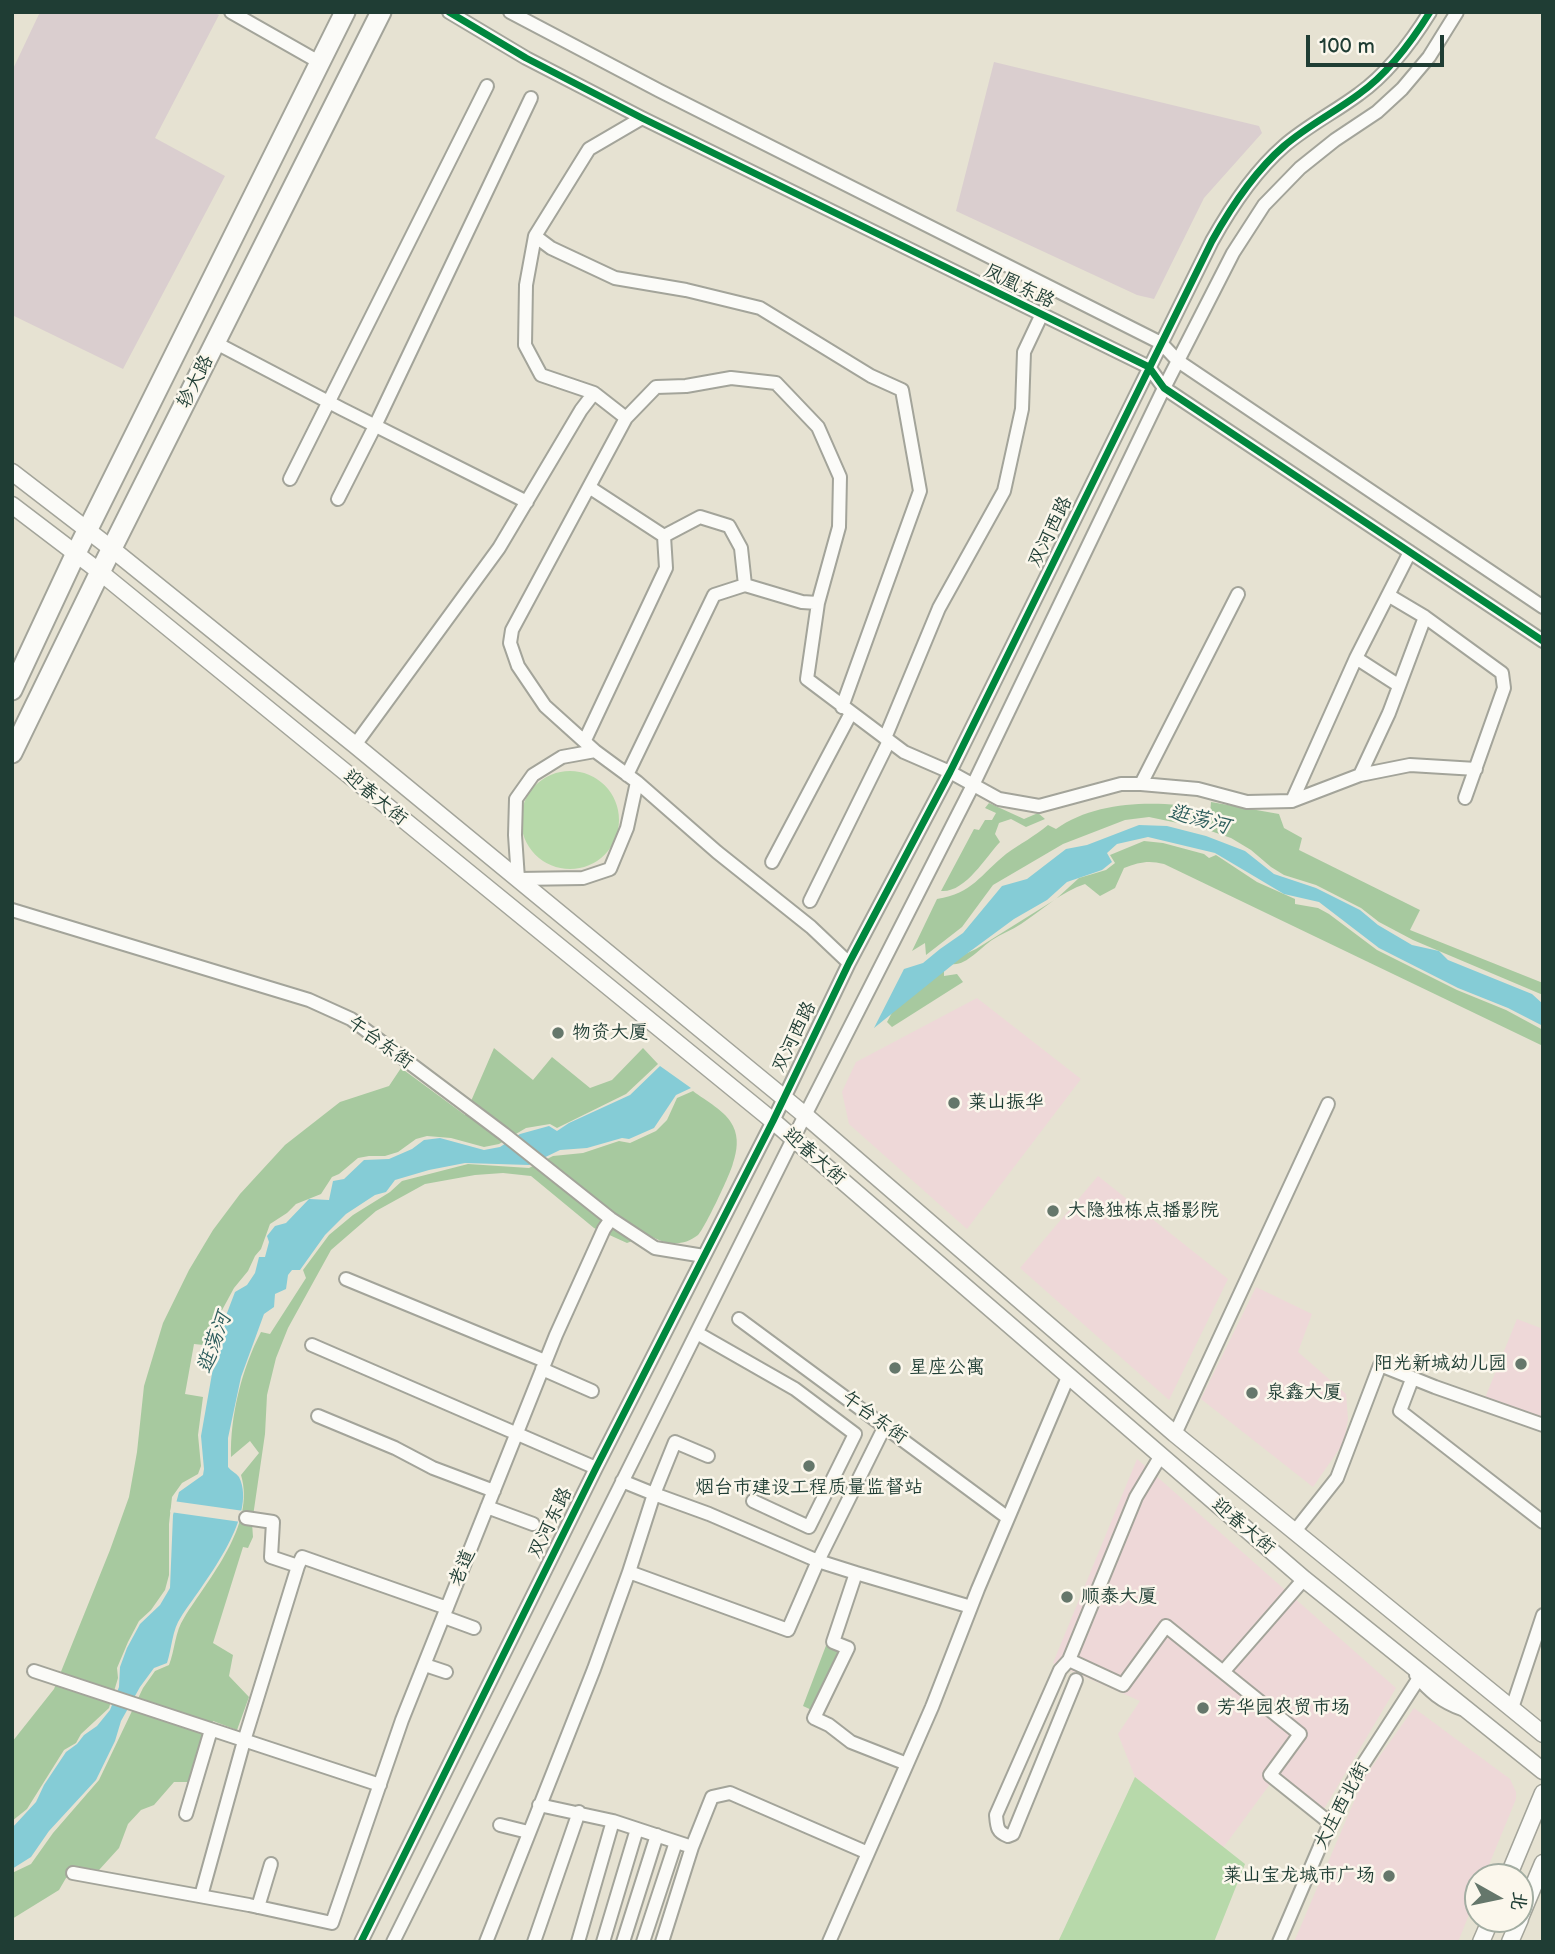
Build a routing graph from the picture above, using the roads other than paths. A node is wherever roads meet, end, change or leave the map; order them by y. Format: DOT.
graph roads {
  1 [pos="231,12"];
  2 [pos="345,12"];
  3 [pos="381,12"];
  4 [pos="449,12"];
  5 [pos="510,12"];
  6 [pos="1430,12"];
  7 [pos="1457,12"];
  8 [pos="320,60"];
  9 [pos="352,71"];
  10 [pos="487,86"];
  11 [pos="531,98"];
  12 [pos="642,118"];
  13 [pos="535,236"];
  14 [pos="1041,316"];
  15 [pos="216,343"];
  16 [pos="1161,343"];
  17 [pos="1178,361"];
  18 [pos="1149,367"];
  19 [pos="1164,388"];
  20 [pos="594,393"];
  21 [pos="329,402"];
  22 [pos="626,418"];
  23 [pos="375,426"];
  24 [pos="12,472"];
  25 [pos="290,479"];
  26 [pos="589,486"];
  27 [pos="338,499"];
  28 [pos="527,502"];
  29 [pos="12,505"];
  30 [pos="88,531"];
  31 [pos="664,536"];
  32 [pos="112,550"];
  33 [pos="1410,552"];
  34 [pos="76,553"];
  35 [pos="100,572"];
  36 [pos="745,584"];
  37 [pos="1238,594"];
  38 [pos="1388,595"];
  39 [pos="818,603"];
  40 [pos="1543,607"];
  41 [pos="1425,617"];
  42 [pos="1543,640"];
  43 [pos="1356,658"];
  44 [pos="1398,685"];
  45 [pos="12,690"];
  46 [pos="847,710"];
  47 [pos="585,740"];
  48 [pos="887,740"];
  49 [pos="355,745"];
  50 [pos="595,751"];
  51 [pos="12,753"];
  52 [pos="1476,769"];
  53 [pos="950,772"];
  54 [pos="1360,775"];
  55 [pos="632,779"];
  56 [pos="1141,784"];
  57 [pos="973,785"];
  58 [pos="1465,798"];
  59 [pos="1292,801"];
  60 [pos="772,862"];
  61 [pos="518,879"];
  62 [pos="810,901"];
  63 [pos="12,910"];
  64 [pos="849,962"];
  65 [pos="782,1097"];
  66 [pos="1328,1104"];
  67 [pos="806,1116"];
  68 [pos="773,1121"];
  69 [pos="793,1139"];
  70 [pos="611,1219"];
  71 [pos="704,1255"];
  72 [pos="346,1279"];
  73 [pos="739,1319"];
  74 [pos="697,1334"];
  75 [pos="312,1345"];
  76 [pos="544,1365"];
  77 [pos="1068,1377"];
  78 [pos="1411,1382"];
  79 [pos="592,1391"];
  80 [pos="318,1416"];
  81 [pos="1543,1425"];
  82 [pos="516,1434"];
  83 [pos="881,1434"];
  84 [pos="1175,1434"];
  85 [pos="708,1456"];
  86 [pos="1160,1457"];
  87 [pos="596,1468"];
  88 [pos="622,1481"];
  89 [pos="494,1491"];
  90 [pos="654,1494"];
  91 [pos="753,1501"];
  92 [pos="488,1507"];
  93 [pos="246,1518"];
  94 [pos="1008,1518"];
  95 [pos="1543,1522"];
  96 [pos="533,1524"];
  97 [pos="1295,1531"];
  98 [pos="818,1561"];
  99 [pos="298,1566"];
  100 [pos="629,1572"];
  101 [pos="856,1573"];
  102 [pos="1304,1579"];
  103 [pos="971,1607"];
  104 [pos="445,1613"];
  105 [pos="1543,1615"];
  106 [pos="474,1628"];
  107 [pos="1069,1660"];
  108 [pos="1405,1661"];
  109 [pos="425,1665"];
  110 [pos="34,1671"];
  111 [pos="446,1672"];
  112 [pos="1223,1672"];
  113 [pos="1419,1678"];
  114 [pos="1076,1680"];
  115 [pos="1512,1708"];
  116 [pos="1472,1713"];
  117 [pos="211,1730"];
  118 [pos="1543,1734"];
  119 [pos="244,1741"];
  120 [pos="907,1765"];
  121 [pos="1543,1771"];
  122 [pos="380,1785"];
  123 [pos="1543,1793"];
  124 [pos="539,1805"];
  125 [pos="579,1812"];
  126 [pos="186,1814"];
  127 [pos="613,1821"];
  128 [pos="1331,1823"];
  129 [pos="500,1825"];
  130 [pos="637,1829"];
  131 [pos="528,1832"];
  132 [pos="657,1835"];
  133 [pos="676,1842"];
  134 [pos="692,1847"];
  135 [pos="869,1853"];
  136 [pos="1514,1863"];
  137 [pos="1543,1863"];
  138 [pos="271,1864"];
  139 [pos="73,1873"];
  140 [pos="1534,1885"];
  141 [pos="201,1896"];
  142 [pos="258,1907"];
  143 [pos="361,1942"];
  144 [pos="393,1942"];
  145 [pos="486,1942"];
  146 [pos="534,1942"];
  147 [pos="578,1942"];
  148 [pos="603,1942"];
  149 [pos="623,1942"];
  150 [pos="643,1942"];
  151 [pos="662,1942"];
  152 [pos="830,1942"];
  153 [pos="1279,1942"];
  1 -- 8 [label="street"];
  2 -- 8 [label="highway, 轸大路"];
  3 -- 9 [label="highway, 轸大路"];
  4 -- 12 [label="street, 凤凰东路"];
  5 -- 16 [label="street, 凤凰东路"];
  6 -- 16 [label="street, 双河西路"];
  7 -- 17 [label="street, 双河西路"];
  8 -- 9 [label="highway"];
  8 -- 30 [label="highway, 轸大路"];
  9 -- 15 [label="highway, 轸大路"];
  10 -- 21 [label="street"];
  11 -- 23 [label="street"];
  12 -- 13 [label="street"];
  12 -- 14 [label="street, 凤凰东路"];
  13 -- 20 [label="street"];
  13 -- 46 [label="street"];
  14 -- 18 [label="street, 凤凰东路"];
  14 -- 48 [label="street"];
  15 -- 21 [label="street"];
  15 -- 32 [label="highway, 轸大路"];
  16 -- 17 [label="street, 凤凰东路"];
  16 -- 18 [label="street, 双河西路"];
  17 -- 19 [label="street, 双河西路"];
  17 -- 40 [label="street, 凤凰东路"];
  18 -- 19 [label="street, 凤凰东路"];
  18 -- 53 [label="street, 双河西路"];
  19 -- 33 [label="street, 凤凰东路"];
  19 -- 57 [label="street, 双河西路"];
  20 -- 22 [label="street"];
  20 -- 28 [label="street"];
  21 -- 23 [label="street"];
  21 -- 25 [label="street"];
  22 -- 26 [label="street"];
  22 -- 39 [label="street"];
  23 -- 27 [label="street"];
  23 -- 28 [label="street"];
  24 -- 30 [label="main road, 迎春大街"];
  26 -- 31 [label="street"];
  26 -- 47 [label="street"];
  28 -- 49 [label="street"];
  29 -- 34 [label="main road, 迎春大街"];
  30 -- 32 [label="main road, 迎春大街"];
  30 -- 34 [label="highway, 轸大路"];
  31 -- 36 [label="street"];
  31 -- 47 [label="street"];
  32 -- 35 [label="highway, 轸大路"];
  32 -- 49 [label="main road, 迎春大街"];
  33 -- 38 [label="street"];
  33 -- 42 [label="street, 凤凰东路"];
  34 -- 35 [label="main road, 迎春大街"];
  34 -- 45 [label="highway, 轸大路"];
  35 -- 51 [label="highway, 轸大路"];
  35 -- 68 [label="main road, 迎春大街"];
  36 -- 39 [label="street"];
  36 -- 55 [label="street"];
  37 -- 56 [label="street"];
  38 -- 41 [label="street"];
  38 -- 43 [label="street"];
  39 -- 46 [label="street"];
  41 -- 44 [label="street"];
  41 -- 52 [label="street"];
  43 -- 44 [label="street"];
  43 -- 59 [label="street"];
  44 -- 54 [label="street"];
  46 -- 48 [label="street"];
  46 -- 60 [label="street"];
  47 -- 50 [label="street"];
  48 -- 53 [label="street"];
  48 -- 62 [label="street"];
  49 -- 61 [label="main road, 迎春大街"];
  50 -- 55 [label="street"];
  50 -- 61 [label="street"];
  52 -- 54 [label="street"];
  52 -- 58 [label="street"];
  53 -- 57 [label="street"];
  53 -- 64 [label="street, 双河西路"];
  54 -- 59 [label="street"];
  55 -- 61 [label="street"];
  55 -- 64 [label="street"];
  56 -- 57 [label="street"];
  56 -- 59 [label="street"];
  57 -- 67 [label="street, 双河西路"];
  61 -- 65 [label="main road, 迎春大街"];
  63 -- 70 [label="street, 午台东街"];
  64 -- 65 [label="street, 双河西路"];
  65 -- 67 [label="main road, 迎春大街"];
  65 -- 68 [label="street, 双河西路"];
  66 -- 84 [label="street"];
  67 -- 69 [label="street, 双河西路"];
  67 -- 84 [label="main road, 迎春大街"];
  68 -- 69 [label="main road, 迎春大街"];
  68 -- 71 [label="street, 双河东路"];
  69 -- 74 [label="street"];
  69 -- 77 [label="main road, 迎春大街"];
  70 -- 71 [label="street, 午台东街"];
  70 -- 76 [label="street, 老道"];
  71 -- 87 [label="street, 双河东路"];
  72 -- 76 [label="street"];
  73 -- 94 [label="street, 午台东街"];
  74 -- 88 [label="street"];
  74 -- 91 [label="street"];
  75 -- 82 [label="street"];
  76 -- 79 [label="street"];
  76 -- 82 [label="street, 老道"];
  77 -- 86 [label="main road, 迎春大街"];
  77 -- 94 [label="street"];
  78 -- 95 [label="street"];
  80 -- 89 [label="street"];
  81 -- 97 [label="street"];
  82 -- 87 [label="street"];
  82 -- 89 [label="street, 老道"];
  83 -- 98 [label="street"];
  84 -- 97 [label="main road, 迎春大街"];
  85 -- 90 [label="street"];
  86 -- 102 [label="main road, 迎春大街"];
  86 -- 107 [label="street"];
  87 -- 143 [label="street, 双河东路"];
  88 -- 90 [label="street"];
  88 -- 144 [label="street"];
  89 -- 92 [label="street, 老道"];
  90 -- 98 [label="street"];
  90 -- 100 [label="street"];
  92 -- 96 [label="street"];
  92 -- 104 [label="street, 老道"];
  93 -- 99 [label="street"];
  94 -- 103 [label="street"];
  97 -- 115 [label="main road, 迎春大街"];
  98 -- 100 [label="street"];
  98 -- 101 [label="street"];
  99 -- 104 [label="street"];
  99 -- 119 [label="street"];
  100 -- 124 [label="street"];
  101 -- 103 [label="street"];
  101 -- 120 [label="street"];
  102 -- 108 [label="main road, 迎春大街"];
  102 -- 112 [label="street"];
  103 -- 120 [label="street"];
  104 -- 106 [label="street"];
  104 -- 109 [label="street, 老道"];
  105 -- 115 [label="street"];
  107 -- 112 [label="street"];
  107 -- 114 [label="street"];
  108 -- 113 [label="street"];
  108 -- 116 [label="main road, 迎春大街"];
  109 -- 111 [label="street"];
  109 -- 122 [label="street, 老道"];
  110 -- 117 [label="street"];
  112 -- 128 [label="street"];
  113 -- 116 [label="street"];
  113 -- 128 [label="street, 大庄西北街"];
  115 -- 118 [label="main road, 迎春大街"];
  116 -- 121 [label="main road, 迎春大街"];
  117 -- 119 [label="street"];
  117 -- 126 [label="street"];
  119 -- 122 [label="street"];
  119 -- 141 [label="street"];
  120 -- 135 [label="street"];
  122 -- 142 [label="street, 老道"];
  123 -- 136 [label="main road"];
  124 -- 125 [label="street"];
  124 -- 131 [label="street"];
  125 -- 127 [label="street"];
  125 -- 146 [label="street"];
  127 -- 130 [label="street"];
  127 -- 147 [label="street"];
  128 -- 153 [label="street, 大庄西北街"];
  129 -- 131 [label="street"];
  130 -- 132 [label="street"];
  130 -- 148 [label="street"];
  131 -- 145 [label="street"];
  132 -- 133 [label="street"];
  132 -- 149 [label="street"];
  133 -- 134 [label="street"];
  133 -- 150 [label="street"];
  134 -- 135 [label="street"];
  134 -- 151 [label="street"];
  135 -- 152 [label="street"];
  137 -- 140 [label="main road"];
  138 -- 142 [label="street"];
  139 -- 141 [label="street"];
  141 -- 142 [label="street"];
}
